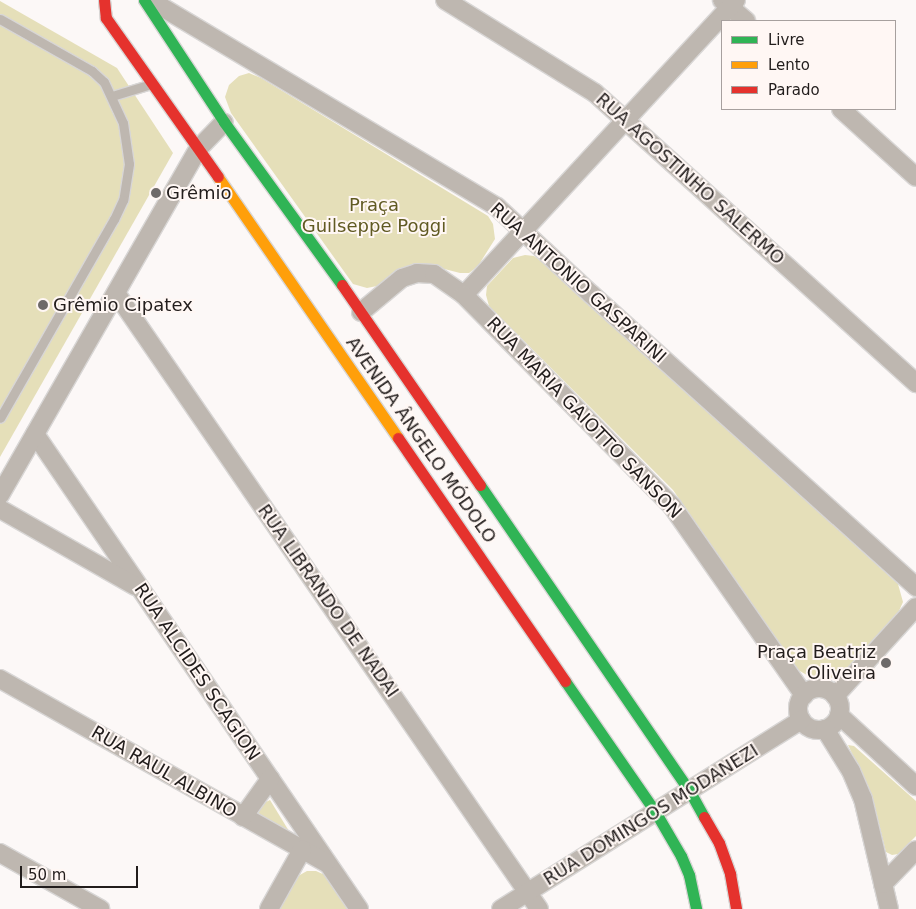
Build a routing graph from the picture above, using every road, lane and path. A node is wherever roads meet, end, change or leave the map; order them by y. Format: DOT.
graph roads {
  1 [pos="104,0"];
  2 [pos="144,0"];
  3 [pos="150,0"];
  4 [pos="445,0"];
  5 [pos="729,2"];
  6 [pos="0,19"];
  7 [pos="745,20"];
  8 [pos="154,84"];
  9 [pos="112,96"];
  10 [pos="842,110"];
  11 [pos="626,119"];
  12 [pos="224,122"];
  13 [pos="198,149"];
  14 [pos="916,177"];
  15 [pos="522,231"];
  16 [pos="116,293"];
  17 [pos="464,295"];
  18 [pos="361,312"];
  19 [pos="916,383"];
  20 [pos="0,418"];
  21 [pos="35,434"];
  22 [pos="0,495"];
  23 [pos="0,510"];
  24 [pos="916,587"];
  25 [pos="140,589"];
  26 [pos="916,607"];
  27 [pos="0,679"];
  28 [pos="804,695"];
  29 [pos="835,696"];
  30 [pos="839,715"];
  31 [pos="801,720"];
  32 [pos="825,729"];
  33 [pos="270,779"];
  34 [pos="916,786"];
  35 [pos="689,790"];
  36 [pos="656,813"];
  37 [pos="242,816"];
  38 [pos="302,850"];
  39 [pos="916,850"];
  40 [pos="0,853"];
  41 [pos="328,864"];
  42 [pos="883,884"];
  43 [pos="528,893"];
  44 [pos="100,909"];
  45 [pos="269,909"];
  46 [pos="359,909"];
  47 [pos="501,909"];
  48 [pos="539,909"];
  49 [pos="696,909"];
  50 [pos="736,909"];
  51 [pos="889,909"];
  1 -- 8 [label="street, AVENIDA ÂNGELO MÓDOLO"];
  2 -- 12 [label="street, AVENIDA ÂNGELO MÓDOLO"];
  3 -- 15 [label="street, RUA ANTONIO GASPARINI"];
  4 -- 11 [label="street, RUA AGOSTINHO SALERMO"];
  5 -- 7 [label="street"];
  5 -- 11 [label="street"];
  6 -- 9 [label="lane"];
  8 -- 9 [label="lane"];
  8 -- 13 [label="street, AVENIDA ÂNGELO MÓDOLO"];
  9 -- 20 [label="lane"];
  10 -- 14 [label="street"];
  11 -- 15 [label="street"];
  11 -- 19 [label="street, RUA AGOSTINHO SALERMO"];
  12 -- 13 [label="street"];
  12 -- 18 [label="street, AVENIDA ÂNGELO MÓDOLO"];
  13 -- 16 [label="street"];
  13 -- 36 [label="street, AVENIDA ÂNGELO MÓDOLO"];
  15 -- 17 [label="street"];
  15 -- 24 [label="street, RUA ANTONIO GASPARINI"];
  16 -- 21 [label="street"];
  16 -- 43 [label="street, RUA LIBRANDO DE NADAI"];
  17 -- 18 [label="street, RUA MARIA GAIOTTO SANSON"];
  17 -- 28 [label="street, RUA MARIA GAIOTTO SANSON"];
  18 -- 35 [label="street, AVENIDA ÂNGELO MÓDOLO"];
  21 -- 22 [label="street"];
  21 -- 25 [label="street, RUA ALCIDES SCAGION"];
  23 -- 25 [label="street"];
  25 -- 33 [label="street, RUA ALCIDES SCAGION"];
  26 -- 29 [label="street"];
  27 -- 37 [label="street, RUA RAUL ALBINO"];
  28 -- 29 [label="street"];
  28 -- 31 [label="street"];
  29 -- 30 [label="street"];
  30 -- 32 [label="street"];
  30 -- 34 [label="street"];
  31 -- 32 [label="street"];
  31 -- 35 [label="street, RUA DOMINGOS MODANEZI"];
  32 -- 42 [label="street"];
  33 -- 37 [label="street"];
  33 -- 41 [label="street, RUA ALCIDES SCAGION"];
  35 -- 36 [label="street, RUA DOMINGOS MODANEZI"];
  35 -- 50 [label="street, AVENIDA ÂNGELO MÓDOLO"];
  36 -- 43 [label="street, RUA DOMINGOS MODANEZI"];
  36 -- 49 [label="street, AVENIDA ÂNGELO MÓDOLO"];
  37 -- 38 [label="street, RUA RAUL ALBINO"];
  38 -- 41 [label="street, RUA RAUL ALBINO"];
  38 -- 45 [label="street"];
  39 -- 42 [label="street"];
  40 -- 44 [label="street"];
  41 -- 46 [label="street, RUA ALCIDES SCAGION"];
  42 -- 51 [label="street"];
  43 -- 47 [label="street, RUA DOMINGOS MODANEZI"];
  43 -- 48 [label="street, RUA LIBRANDO DE NADAI"];
}
